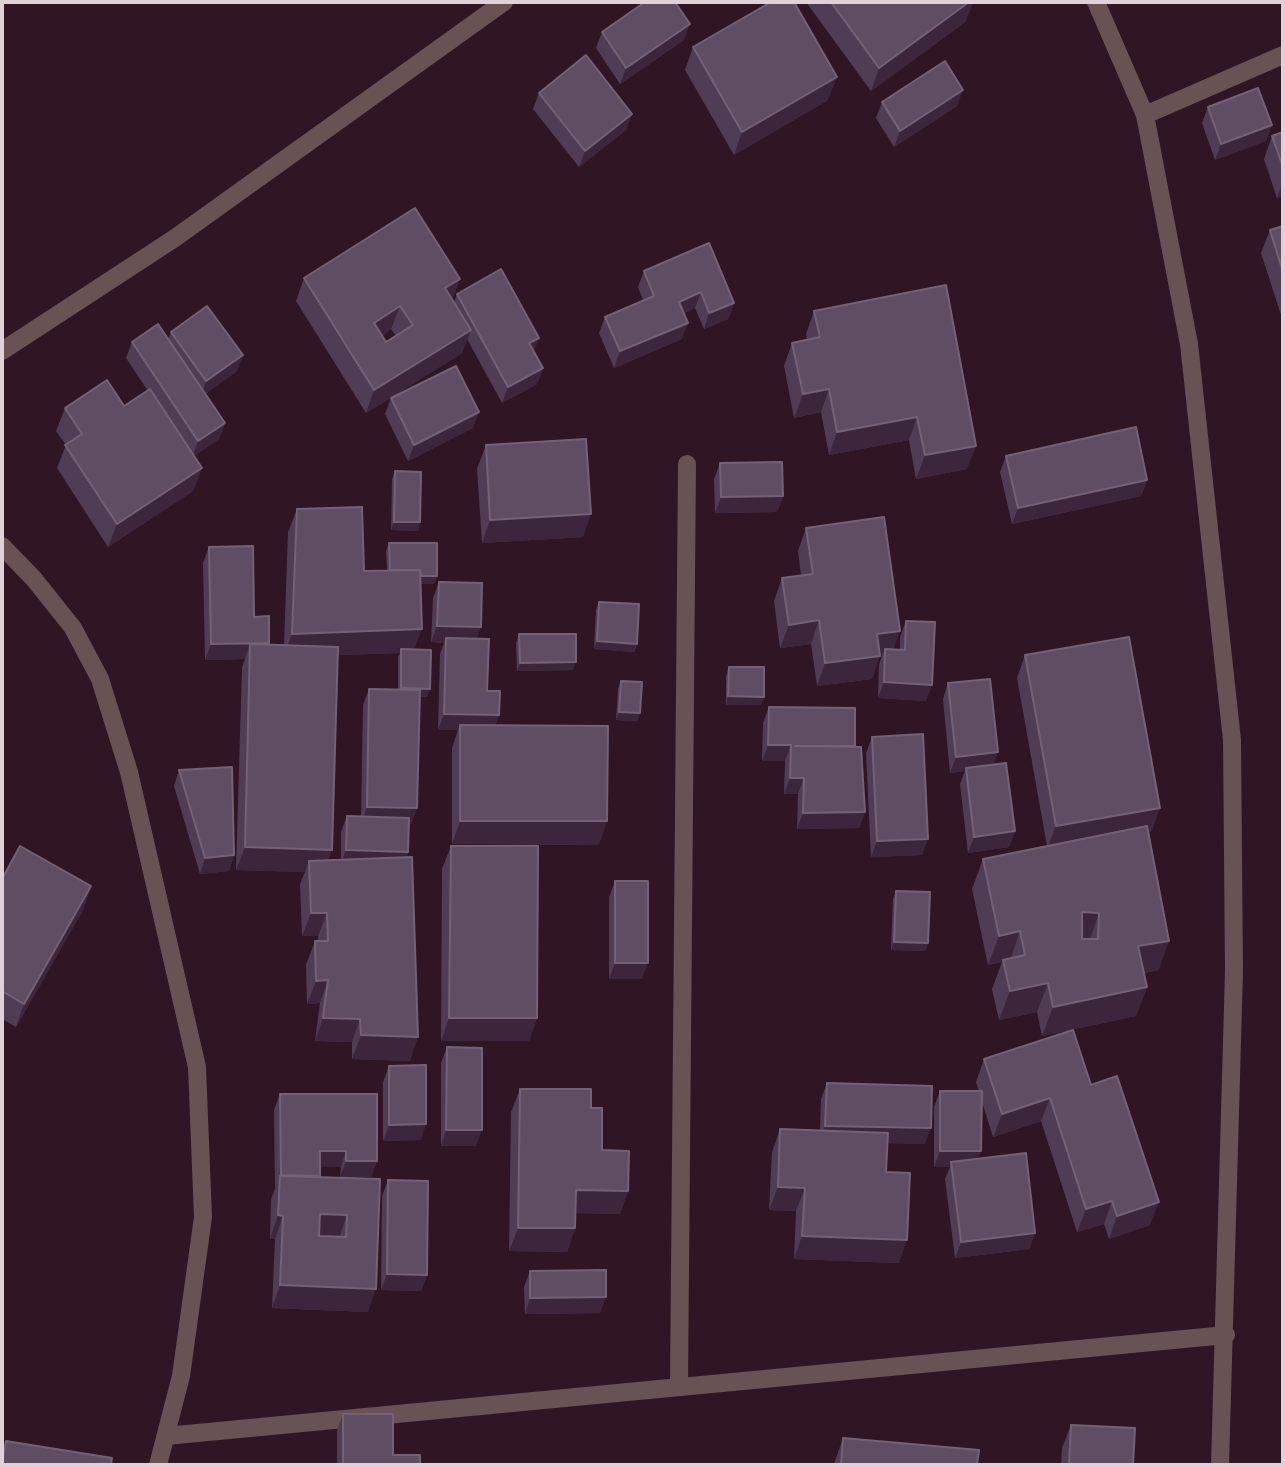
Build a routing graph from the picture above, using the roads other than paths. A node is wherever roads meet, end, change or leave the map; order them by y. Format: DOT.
graph roads {
  1 [pos="504,2"];
  2 [pos="1096,2"];
  3 [pos="1283,55"];
  4 [pos="1145,115"];
  5 [pos="2,351"];
  6 [pos="687,464"];
  7 [pos="2,546"];
  8 [pos="1226,1335"];
  9 [pos="680,1385"];
  10 [pos="166,1436"];
  11 [pos="158,1465"];
  12 [pos="1220,1465"];
  1 -- 5 [label="street"];
  2 -- 4 [label="street"];
  3 -- 4 [label="street"];
  4 -- 8 [label="street"];
  6 -- 9 [label="street"];
  7 -- 10 [label="street"];
  8 -- 9 [label="street"];
  8 -- 12 [label="street"];
  9 -- 10 [label="street"];
  10 -- 11 [label="street"];
}
